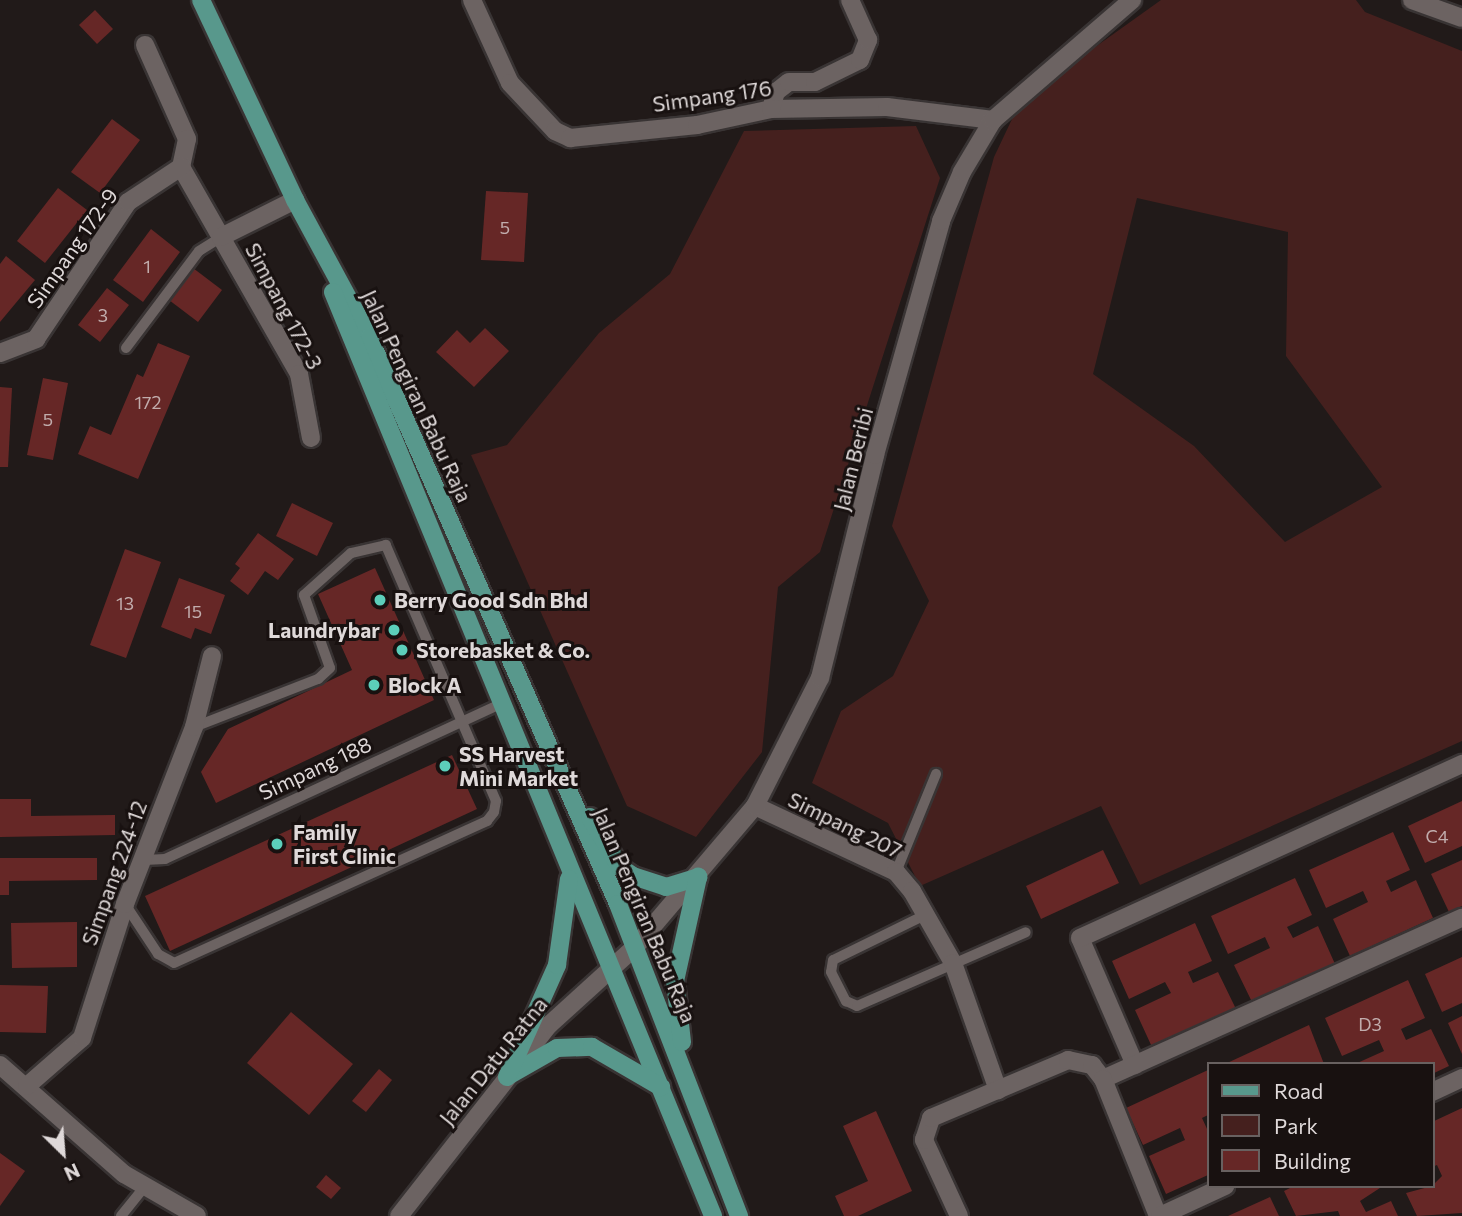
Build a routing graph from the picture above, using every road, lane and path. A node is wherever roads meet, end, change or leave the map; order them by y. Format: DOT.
graph roads {
  1 [pos="201,0"];
  2 [pos="471,0"];
  3 [pos="850,0"];
  4 [pos="1132,0"];
  5 [pos="1412,0"];
  6 [pos="1462,18"];
  7 [pos="145,45"];
  8 [pos="771,108"];
  9 [pos="993,120"];
  10 [pos="181,167"];
  11 [pos="295,201"];
  12 [pos="304,217"];
  13 [pos="221,237"];
  14 [pos="125,348"];
  15 [pos="0,353"];
  16 [pos="311,438"];
  17 [pos="212,656"];
  18 [pos="501,704"];
  19 [pos="464,721"];
  20 [pos="194,727"];
  21 [pos="552,754"];
  22 [pos="1462,764"];
  23 [pos="936,774"];
  24 [pos="755,806"];
  25 [pos="144,860"];
  26 [pos="896,872"];
  27 [pos="569,875"];
  28 [pos="698,877"];
  29 [pos="125,904"];
  30 [pos="925,915"];
  31 [pos="1462,918"];
  32 [pos="1026,932"];
  33 [pos="635,947"];
  34 [pos="953,963"];
  35 [pos="610,965"];
  36 [pos="0,1065"];
  37 [pos="1135,1065"];
  38 [pos="507,1077"];
  39 [pos="689,1077"];
  40 [pos="1462,1078"];
  41 [pos="1103,1079"];
  42 [pos="27,1086"];
  43 [pos="661,1087"];
  44 [pos="998,1090"];
  45 [pos="1434,1091"];
  46 [pos="145,1186"];
  47 [pos="1221,1188"];
  48 [pos="121,1216"];
  49 [pos="197,1216"];
  50 [pos="399,1216"];
  51 [pos="713,1216"];
  52 [pos="739,1216"];
  53 [pos="959,1216"];
  54 [pos="1159,1216"];
  1 -- 11 [label="main road, Jalan Pengiran Babu Raja"];
  2 -- 8 [label="street, Simpang 176"];
  3 -- 8 [label="street"];
  4 -- 9 [label="street, Jalan Beribi"];
  5 -- 6 [label="street"];
  7 -- 10 [label="street"];
  8 -- 9 [label="street, Simpang 176"];
  9 -- 24 [label="street, Jalan Beribi"];
  10 -- 13 [label="street, Simpang 172-3"];
  10 -- 15 [label="street, Simpang 172-9"];
  11 -- 12 [label="main road, Jalan Pengiran Babu Raja"];
  11 -- 13 [label="street"];
  12 -- 18 [label="main road, Jalan Pengiran Babu Raja"];
  12 -- 21 [label="main road, Jalan Pengiran Babu Raja"];
  13 -- 14 [label="lane"];
  13 -- 16 [label="street, Simpang 172-3"];
  17 -- 20 [label="street, Simpang 224-12"];
  18 -- 19 [label="lane, Simpang 188"];
  18 -- 27 [label="main road, Jalan Pengiran Babu Raja"];
  19 -- 20 [label="lane"];
  19 -- 25 [label="lane, Simpang 188"];
  19 -- 29 [label="lane"];
  20 -- 25 [label="street, Simpang 224-12"];
  21 -- 28 [label="main road"];
  21 -- 33 [label="main road, Jalan Pengiran Babu Raja"];
  22 -- 37 [label="street"];
  23 -- 26 [label="lane"];
  24 -- 26 [label="street, Simpang 207"];
  24 -- 28 [label="street, Jalan Beribi"];
  25 -- 29 [label="street, Simpang 224-12"];
  26 -- 30 [label="street, Simpang 207"];
  27 -- 35 [label="main road, Jalan Pengiran Babu Raja"];
  27 -- 38 [label="main road"];
  28 -- 33 [label="street, Jalan Beribi"];
  28 -- 39 [label="main road"];
  29 -- 42 [label="street, Simpang 224-12"];
  30 -- 34 [label="street, Simpang 207"];
  30 -- 34 [label="lane"];
  31 -- 37 [label="street"];
  32 -- 34 [label="lane"];
  33 -- 35 [label="street, Jalan Datu Ratna"];
  33 -- 39 [label="main road, Jalan Pengiran Babu Raja"];
  34 -- 44 [label="street, Simpang 207"];
  35 -- 38 [label="street, Jalan Datu Ratna"];
  35 -- 43 [label="main road, Jalan Pengiran Babu Raja"];
  36 -- 42 [label="street"];
  37 -- 41 [label="street"];
  38 -- 43 [label="main road"];
  38 -- 50 [label="street, Jalan Datu Ratna"];
  39 -- 52 [label="main road, Jalan Pengiran Babu Raja"];
  40 -- 45 [label="street"];
  41 -- 44 [label="street"];
  41 -- 54 [label="street"];
  42 -- 46 [label="street"];
  43 -- 51 [label="main road, Jalan Pengiran Babu Raja"];
  44 -- 53 [label="street"];
  46 -- 48 [label="lane"];
  46 -- 49 [label="street"];
  47 -- 54 [label="street"];
}
